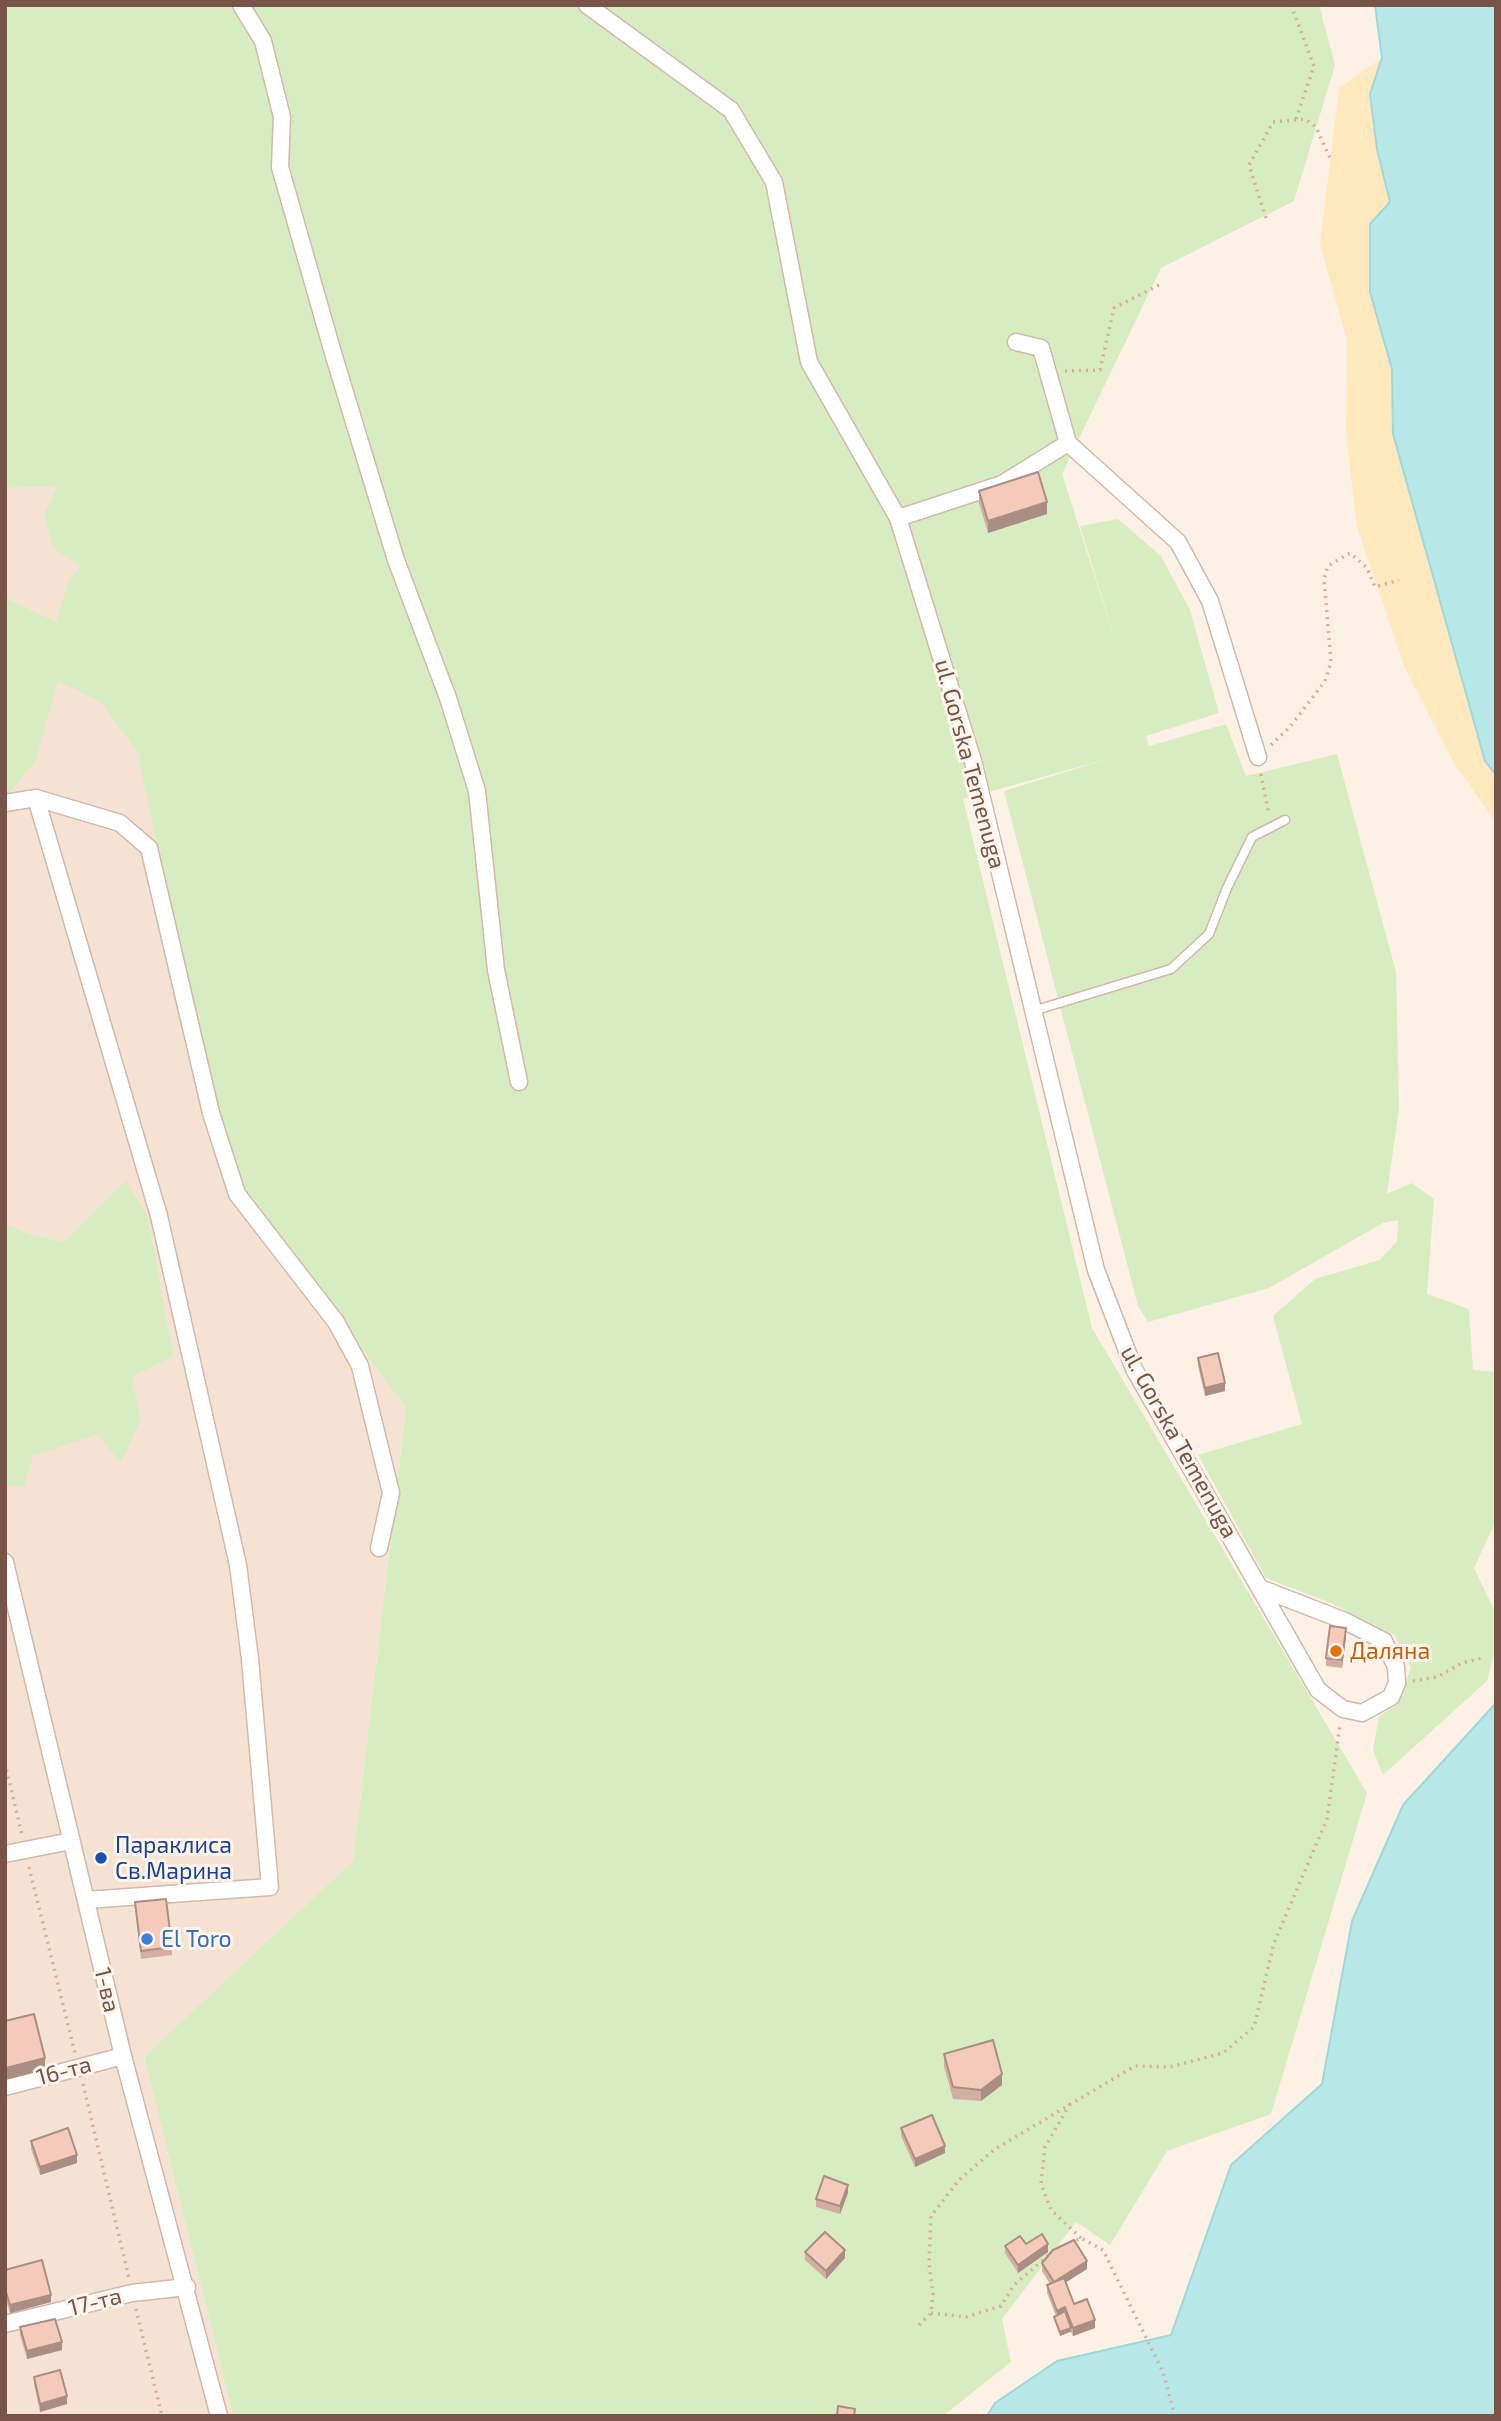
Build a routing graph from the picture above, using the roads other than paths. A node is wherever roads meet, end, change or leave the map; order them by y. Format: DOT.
graph roads {
  1 [pos="241,5"];
  2 [pos="587,5"];
  3 [pos="1016,342"];
  4 [pos="1068,443"];
  5 [pos="898,518"];
  6 [pos="1258,757"];
  7 [pos="36,798"];
  8 [pos="5,803"];
  9 [pos="1285,820"];
  10 [pos="1033,1011"];
  11 [pos="519,1082"];
  12 [pos="379,1548"];
  13 [pos="5,1562"];
  14 [pos="1260,1588"];
  15 [pos="11,1609"];
  16 [pos="71,1841"];
  17 [pos="5,1854"];
  18 [pos="86,1900"];
  19 [pos="123,2056"];
  20 [pos="5,2087"];
  21 [pos="187,2287"];
  22 [pos="5,2324"];
  23 [pos="219,2416"];
  1 -- 11 [label="street"];
  2 -- 5 [label="street, ul. Gorska Temenuga"];
  3 -- 4 [label="street"];
  4 -- 5 [label="street"];
  4 -- 6 [label="street"];
  5 -- 10 [label="street, ul. Gorska Temenuga"];
  7 -- 8 [label="street"];
  7 -- 12 [label="street"];
  7 -- 18 [label="street"];
  9 -- 10 [label="lane"];
  10 -- 14 [label="street, ul. Gorska Temenuga"];
  13 -- 15 [label="street, 1-ва"];
  14 -- 14 [label="street, ul. Gorska Temenuga"];
  15 -- 16 [label="street, 1-ва"];
  16 -- 17 [label="street"];
  16 -- 18 [label="street, 1-ва"];
  18 -- 19 [label="street, 1-ва"];
  19 -- 20 [label="street, 16-та"];
  19 -- 21 [label="street, 1-ва"];
  21 -- 22 [label="street, 17-та"];
  21 -- 23 [label="street, 1-ва"];
}
